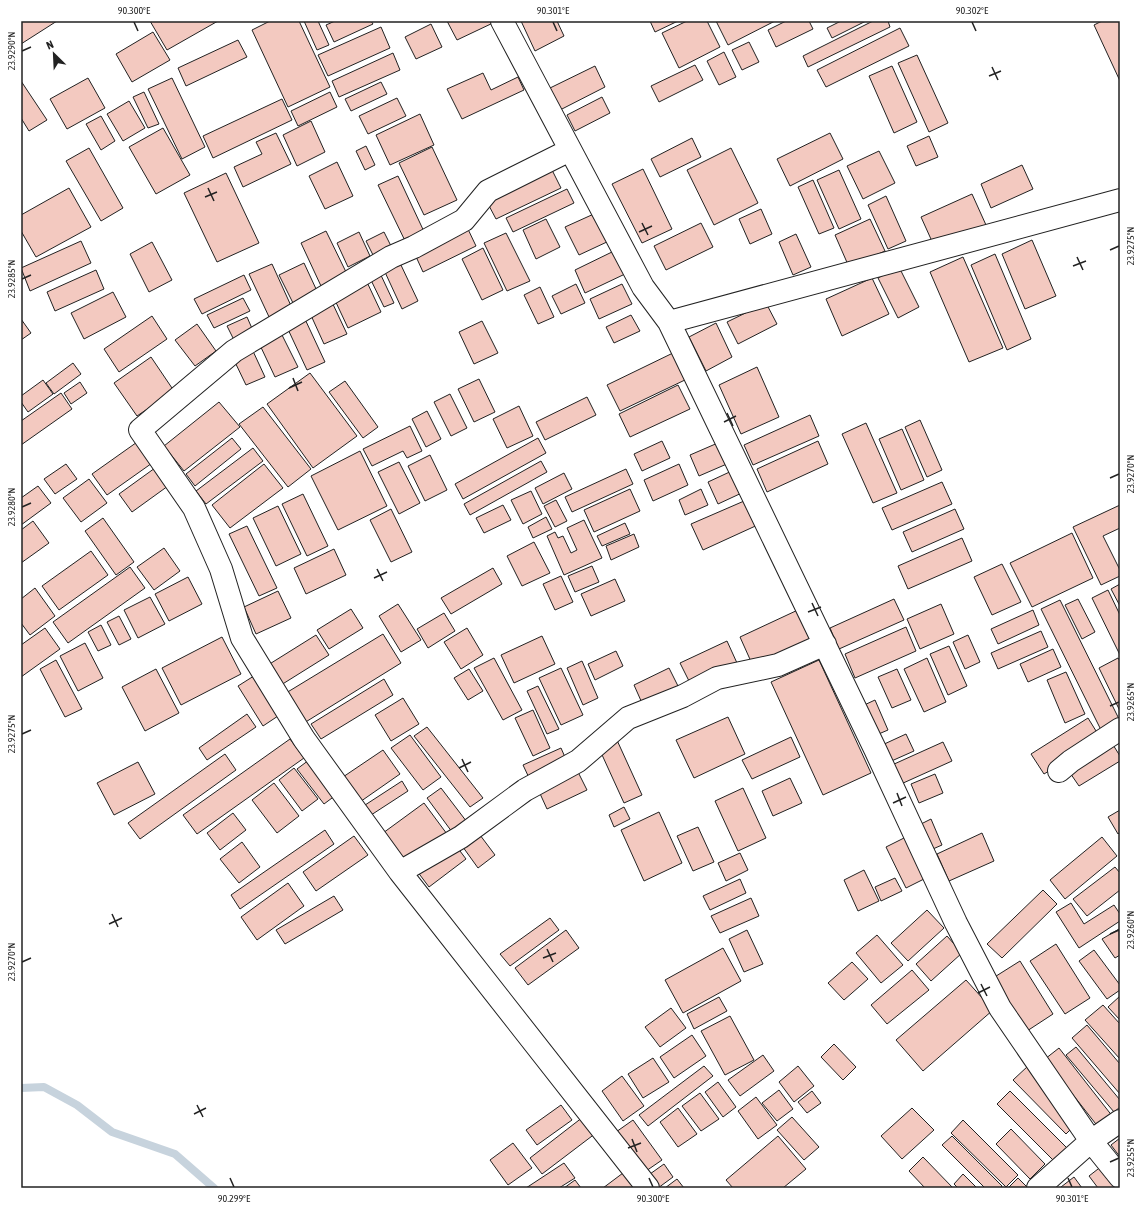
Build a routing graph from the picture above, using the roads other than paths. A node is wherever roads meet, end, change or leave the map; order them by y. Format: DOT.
graph roads {
  1 [pos="502,21"];
  2 [pos="570,150"];
  3 [pos="1120,200"];
  4 [pos="669,322"];
  5 [pos="824,644"];
  6 [pos="1120,729"];
  7 [pos="1058,771"];
  8 [pos="400,872"];
  9 [pos="1120,1121"];
  10 [pos="1091,1141"];
  11 [pos="1120,1177"];
  12 [pos="648,1188"];
  13 [pos="1038,1188"];
  1 -- 2 [label="street"];
  2 -- 4 [label="street"];
  2 -- 8 [label="street"];
  3 -- 4 [label="street"];
  4 -- 5 [label="street"];
  5 -- 8 [label="street"];
  5 -- 10 [label="street"];
  6 -- 7 [label="street"];
  8 -- 12 [label="street"];
  9 -- 10 [label="street"];
  10 -- 11 [label="street"];
  10 -- 13 [label="street"];
}
